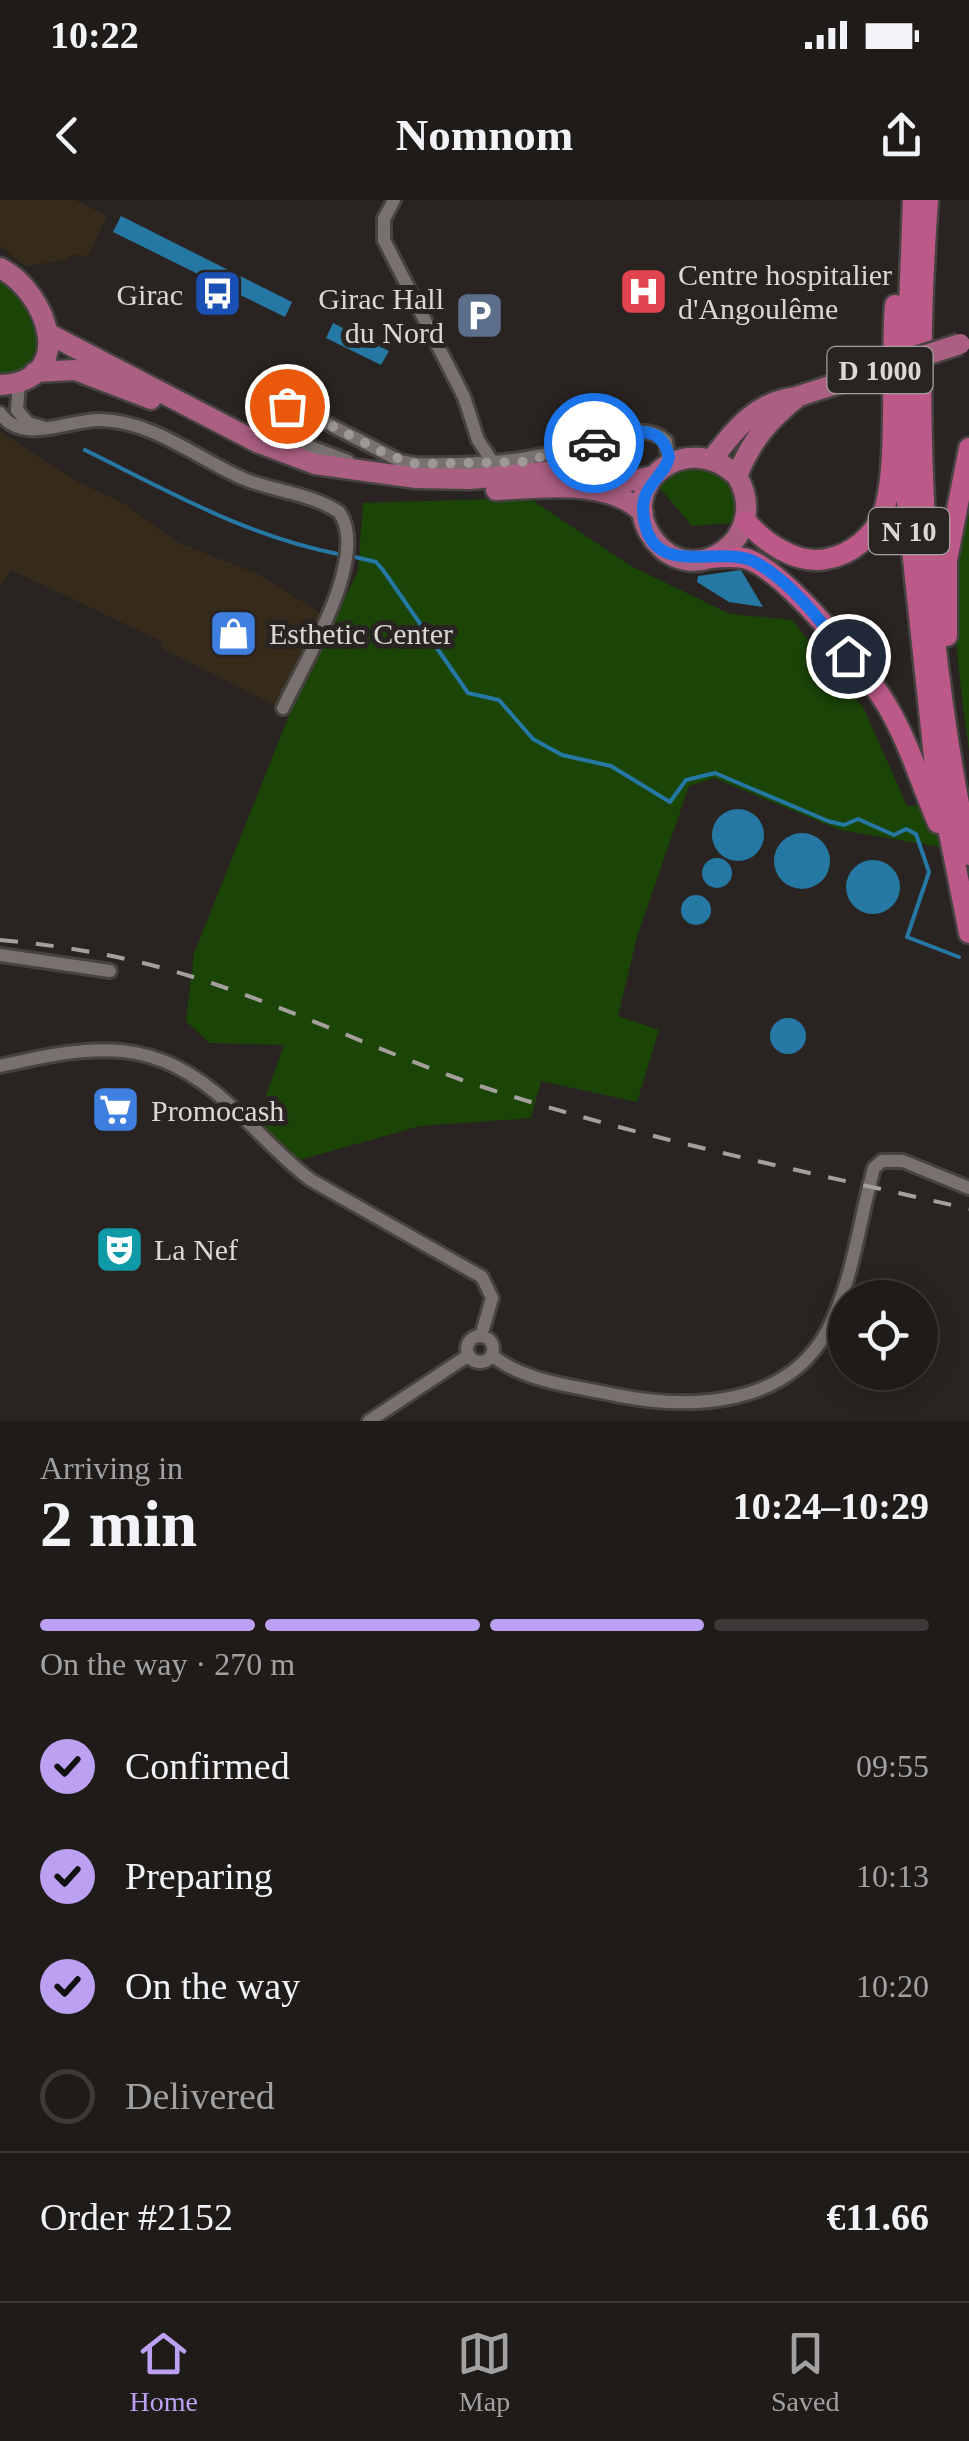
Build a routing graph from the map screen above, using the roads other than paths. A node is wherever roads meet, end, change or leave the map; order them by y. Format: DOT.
graph roads {
  1 [pos="394,200"];
  2 [pos="912,200"];
  3 [pos="928,200"];
  4 [pos="0,268"];
  5 [pos="50,334"];
  6 [pos="966,343"];
  7 [pos="18,380"];
  8 [pos="800,396"];
  9 [pos="0,413"];
  10 [pos="44,428"];
  11 [pos="969,448"];
  12 [pos="712,458"];
  13 [pos="494,464"];
  14 [pos="661,470"];
  15 [pos="392,476"];
  16 [pos="737,476"];
  17 [pos="643,513"];
  18 [pos="746,521"];
  19 [pos="712,558"];
  20 [pos="940,681"];
  21 [pos="282,708"];
  22 [pos="961,857"];
  23 [pos="969,933"];
  24 [pos="0,954"];
  25 [pos="110,971"];
  26 [pos="0,1066"];
  27 [pos="969,1188"];
  28 [pos="481,1336"];
  29 [pos="469,1355"];
  30 [pos="492,1356"];
  31 [pos="369,1421"];
  1 -- 13 [label="street"];
  2 -- 18 [label="highway"];
  2 -- 22 [label="highway, N 10"];
  3 -- 20 [label="highway, N 10"];
  4 -- 5 [label="main road"];
  5 -- 7 [label="main road"];
  5 -- 15 [label="main road"];
  6 -- 8 [label="main road, D 1000, bridge"];
  7 -- 10 [label="street"];
  7 -- 17 [label="main road"];
  8 -- 12 [label="main road, D 1000"];
  8 -- 16 [label="main road, D 1000"];
  9 -- 10 [label="street"];
  10 -- 21 [label="street"];
  11 -- 20 [label="highway"];
  12 -- 14 [label="main road"];
  12 -- 16 [label="main road"];
  13 -- 14 [label="street"];
  13 -- 15 [label="street"];
  14 -- 15 [label="main road"];
  14 -- 17 [label="main road"];
  16 -- 18 [label="main road"];
  17 -- 19 [label="main road"];
  18 -- 19 [label="main road"];
  19 -- 22 [label="highway"];
  20 -- 22 [label="highway, N 10"];
  22 -- 23 [label="highway, N 10"];
  24 -- 25 [label="street"];
  26 -- 28 [label="street"];
  27 -- 30 [label="street"];
  28 -- 29 [label="street"];
  28 -- 30 [label="street"];
  29 -- 30 [label="street"];
  29 -- 31 [label="street"];
}
